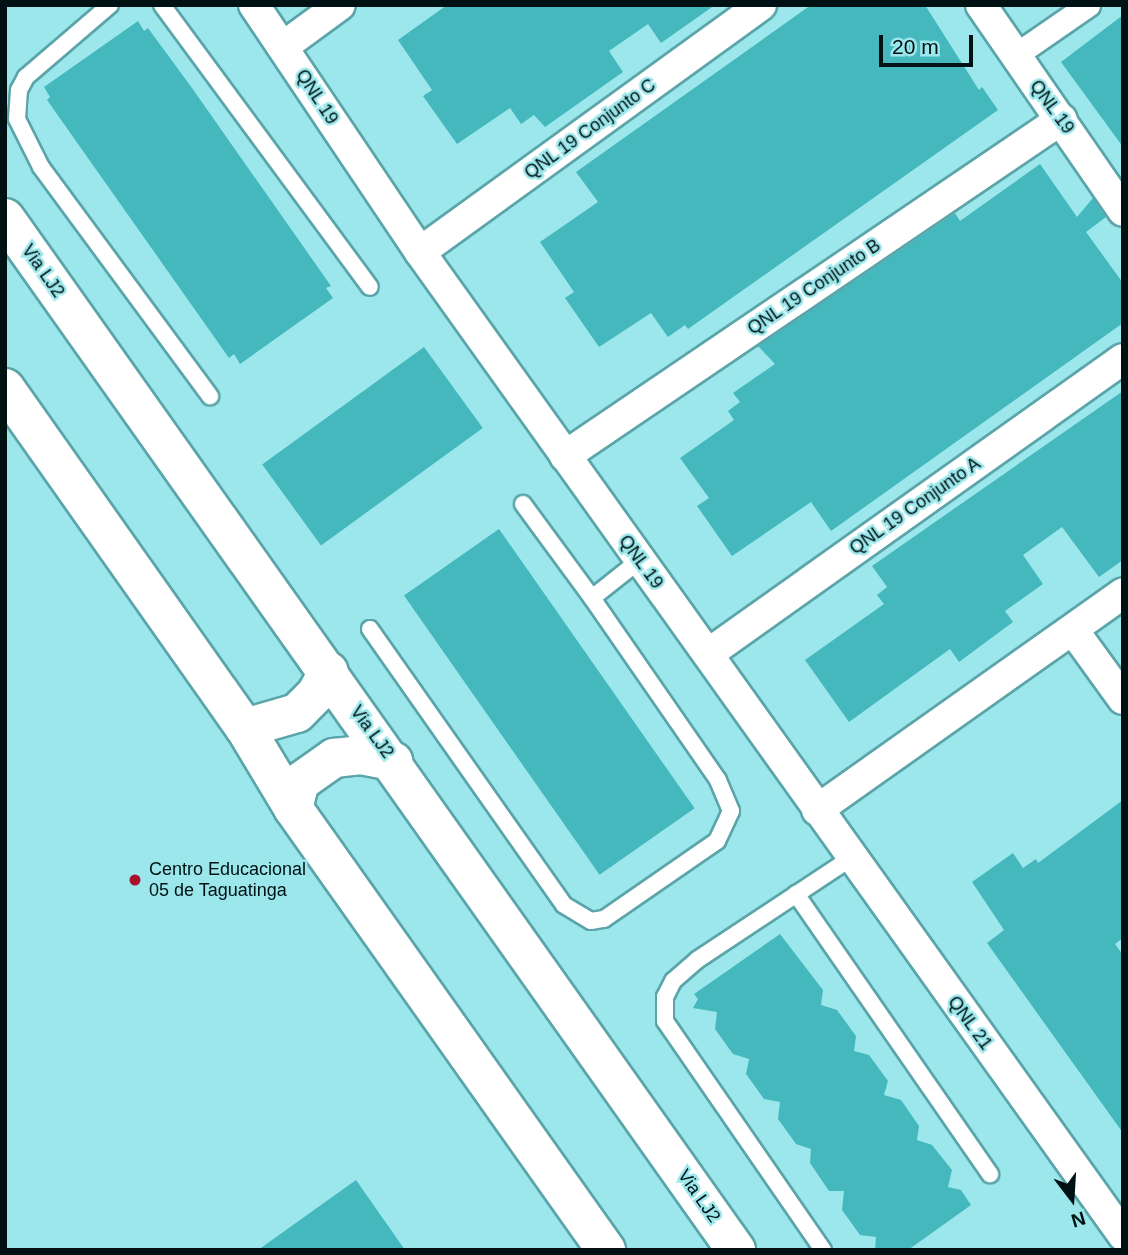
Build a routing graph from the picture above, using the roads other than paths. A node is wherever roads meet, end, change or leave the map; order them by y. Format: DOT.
graph roads {
  1 [pos="110,5"];
  2 [pos="162,5"];
  3 [pos="254,5"];
  4 [pos="340,5"];
  5 [pos="761,5"];
  6 [pos="981,5"];
  7 [pos="1088,5"];
  8 [pos="284,46"];
  9 [pos="1014,55"];
  10 [pos="1062,119"];
  11 [pos="1123,211"];
  12 [pos="5,218"];
  13 [pos="419,252"];
  14 [pos="370,287"];
  15 [pos="1123,359"];
  16 [pos="5,388"];
  17 [pos="210,396"];
  18 [pos="565,456"];
  19 [pos="523,504"];
  20 [pos="640,560"];
  21 [pos="1123,593"];
  22 [pos="592,598"];
  23 [pos="370,629"];
  24 [pos="1073,630"];
  25 [pos="708,653"];
  26 [pos="328,671"];
  27 [pos="1123,699"];
  28 [pos="245,728"];
  29 [pos="393,761"];
  30 [pos="293,808"];
  31 [pos="817,810"];
  32 [pos="851,858"];
  33 [pos="796,894"];
  34 [pos="990,1174"];
  35 [pos="1114,1205"];
  36 [pos="1123,1235"];
  37 [pos="606,1250"];
  38 [pos="736,1250"];
  39 [pos="823,1250"];
  1 -- 17 [label="lane"];
  2 -- 14 [label="lane"];
  3 -- 8 [label="street, QNL 19"];
  4 -- 8 [label="street"];
  5 -- 13 [label="street, QNL 19 Conjunto C"];
  6 -- 9 [label="street, QNL 19"];
  7 -- 9 [label="street"];
  8 -- 13 [label="street, QNL 19"];
  9 -- 10 [label="street, QNL 19"];
  10 -- 11 [label="street, QNL 19"];
  10 -- 18 [label="street, QNL 19 Conjunto B"];
  12 -- 26 [label="main road, Via LJ2"];
  13 -- 18 [label="street, QNL 19"];
  15 -- 25 [label="street, QNL 19 Conjunto A"];
  16 -- 28 [label="main road"];
  18 -- 20 [label="street, QNL 19"];
  19 -- 22 [label="lane"];
  20 -- 22 [label="lane"];
  20 -- 25 [label="street, QNL 19"];
  21 -- 24 [label="street"];
  22 -- 23 [label="lane"];
  24 -- 27 [label="street"];
  24 -- 31 [label="street"];
  25 -- 31 [label="street, QNL 19"];
  26 -- 28 [label="main road"];
  26 -- 29 [label="main road, Via LJ2"];
  28 -- 30 [label="main road"];
  29 -- 30 [label="main road"];
  29 -- 38 [label="main road, Via LJ2"];
  30 -- 37 [label="main road"];
  31 -- 32 [label="street, QNL 21"];
  32 -- 33 [label="lane"];
  32 -- 35 [label="street, QNL 21"];
  33 -- 34 [label="lane"];
  33 -- 39 [label="lane"];
  35 -- 36 [label="street, QNL 21"];
}
